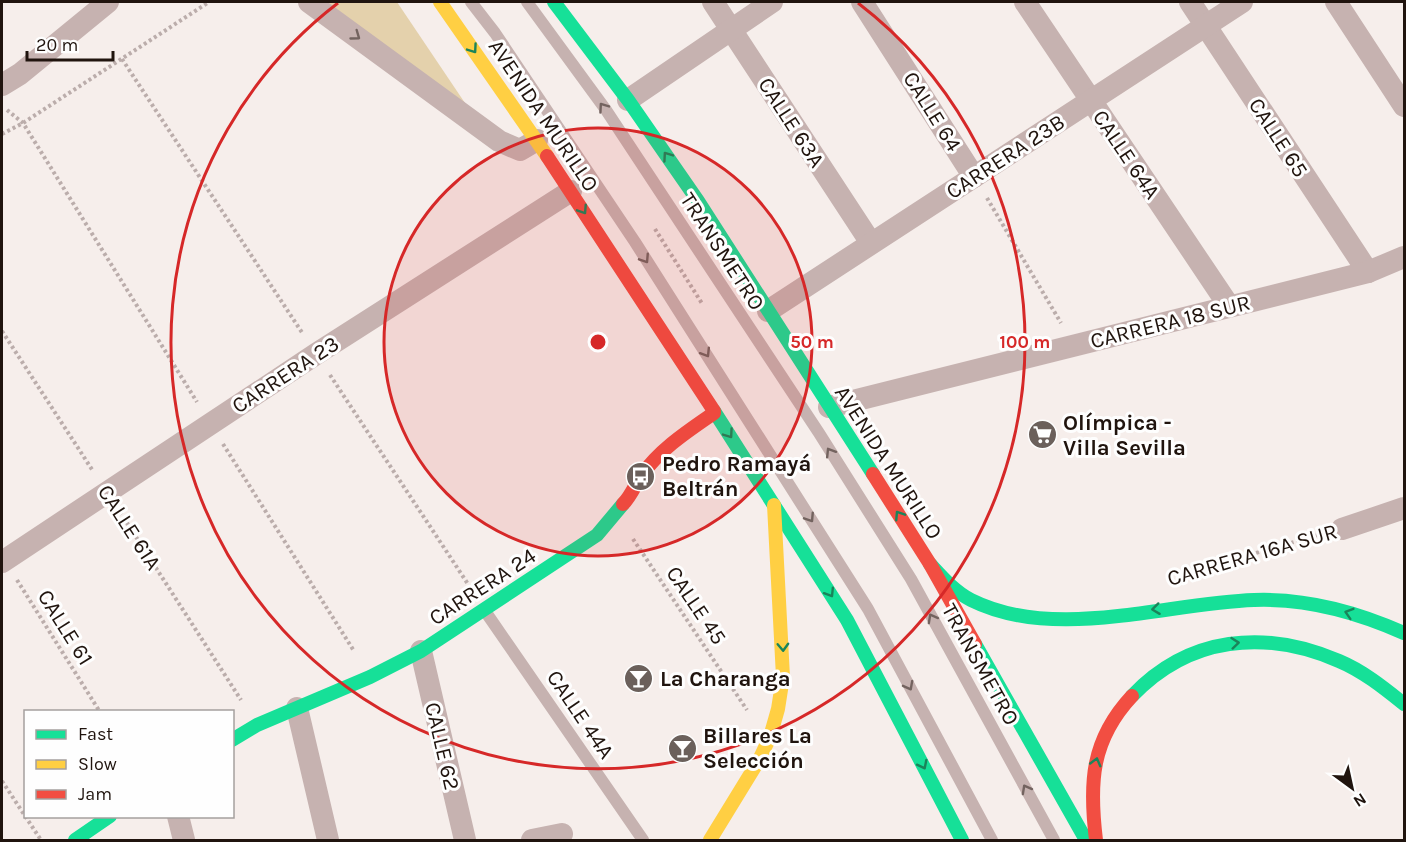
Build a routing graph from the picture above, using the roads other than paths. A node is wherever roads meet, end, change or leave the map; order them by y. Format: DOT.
graph roads {
  1 [pos="108,2"];
  2 [pos="309,2"];
  3 [pos="440,2"];
  4 [pos="471,2"];
  5 [pos="527,2"];
  6 [pos="554,2"];
  7 [pos="712,2"];
  8 [pos="772,2"];
  9 [pos="862,2"];
  10 [pos="1025,2"];
  11 [pos="1190,2"];
  12 [pos="1242,2"];
  13 [pos="1336,2"];
  14 [pos="1206,26"];
  15 [pos="731,29"];
  16 [pos="2,85"];
  17 [pos="628,99"];
  18 [pos="1091,100"];
  19 [pos="1404,106"];
  20 [pos="537,140"];
  21 [pos="974,177"];
  22 [pos="571,191"];
  23 [pos="871,243"];
  24 [pos="1404,257"];
  25 [pos="1368,272"];
  26 [pos="1229,306"];
  27 [pos="768,311"];
  28 [pos="829,407"];
  29 [pos="714,413"];
  30 [pos="774,505"];
  31 [pos="1404,508"];
  32 [pos="1342,529"];
  33 [pos="3,561"];
  34 [pos="930,564"];
  35 [pos="485,610"];
  36 [pos="1404,633"];
  37 [pos="421,651"];
  38 [pos="1404,704"];
  39 [pos="297,708"];
  40 [pos="234,739"];
  41 [pos="107,818"];
  42 [pos="178,818"];
  43 [pos="562,834"];
  44 [pos="75,840"];
  45 [pos="184,840"];
  46 [pos="328,840"];
  47 [pos="465,840"];
  48 [pos="532,840"];
  49 [pos="642,840"];
  50 [pos="710,840"];
  51 [pos="962,840"];
  52 [pos="992,840"];
  53 [pos="1054,840"];
  54 [pos="1086,840"];
  55 [pos="1096,840"];
  1 -- 16 [label="street"];
  2 -- 20 [label="street, one-way"];
  3 -- 20 [label="main road, AVENIDA MURILLO, one-way"];
  4 -- 52 [label="lane, one-way"];
  53 -- 5 [label="lane, TRANSMETRO, one-way"];
  6 -- 17 [label="main road, AVENIDA MURILLO"];
  7 -- 15 [label="street, CALLE 63A"];
  8 -- 15 [label="street"];
  9 -- 21 [label="street, CALLE 64"];
  10 -- 18 [label="street, CALLE 64A"];
  11 -- 14 [label="street, CALLE 65"];
  12 -- 14 [label="street, CARRERA 23B"];
  13 -- 19 [label="street"];
  14 -- 18 [label="street, CARRERA 23B"];
  14 -- 25 [label="street, CALLE 65"];
  15 -- 17 [label="street"];
  15 -- 23 [label="street, CALLE 63A"];
  27 -- 17 [label="main road, AVENIDA MURILLO, one-way"];
  18 -- 21 [label="street, CARRERA 23B"];
  18 -- 26 [label="street, CALLE 64A"];
  20 -- 22 [label="main road, AVENIDA MURILLO"];
  21 -- 23 [label="street, CARRERA 23B"];
  22 -- 29 [label="main road, AVENIDA MURILLO, one-way"];
  22 -- 33 [label="street, CARRERA 23"];
  23 -- 27 [label="street, CARRERA 23B"];
  24 -- 25 [label="street, CARRERA 18 SUR"];
  25 -- 26 [label="street, CARRERA 18 SUR"];
  26 -- 28 [label="street, CARRERA 18 SUR"];
  27 -- 28 [label="main road, AVENIDA MURILLO"];
  34 -- 28 [label="main road, AVENIDA MURILLO, one-way"];
  29 -- 30 [label="main road, AVENIDA MURILLO, one-way"];
  29 -- 35 [label="main road, CARRERA 24"];
  30 -- 50 [label="main road, one-way"];
  30 -- 51 [label="main road, AVENIDA MURILLO, one-way"];
  31 -- 32 [label="street, CARRERA 16A SUR"];
  36 -- 34 [label="main road, one-way"];
  34 -- 54 [label="main road, AVENIDA MURILLO"];
  35 -- 37 [label="main road, CARRERA 24"];
  35 -- 49 [label="lane, CALLE 44A"];
  37 -- 39 [label="main road, CARRERA 24"];
  37 -- 47 [label="street, CALLE 62"];
  55 -- 38 [label="main road, one-way"];
  39 -- 40 [label="main road, CARRERA 24"];
  39 -- 46 [label="street"];
  41 -- 44 [label="main road"];
  42 -- 45 [label="street"];
  43 -- 48 [label="street"];
}
